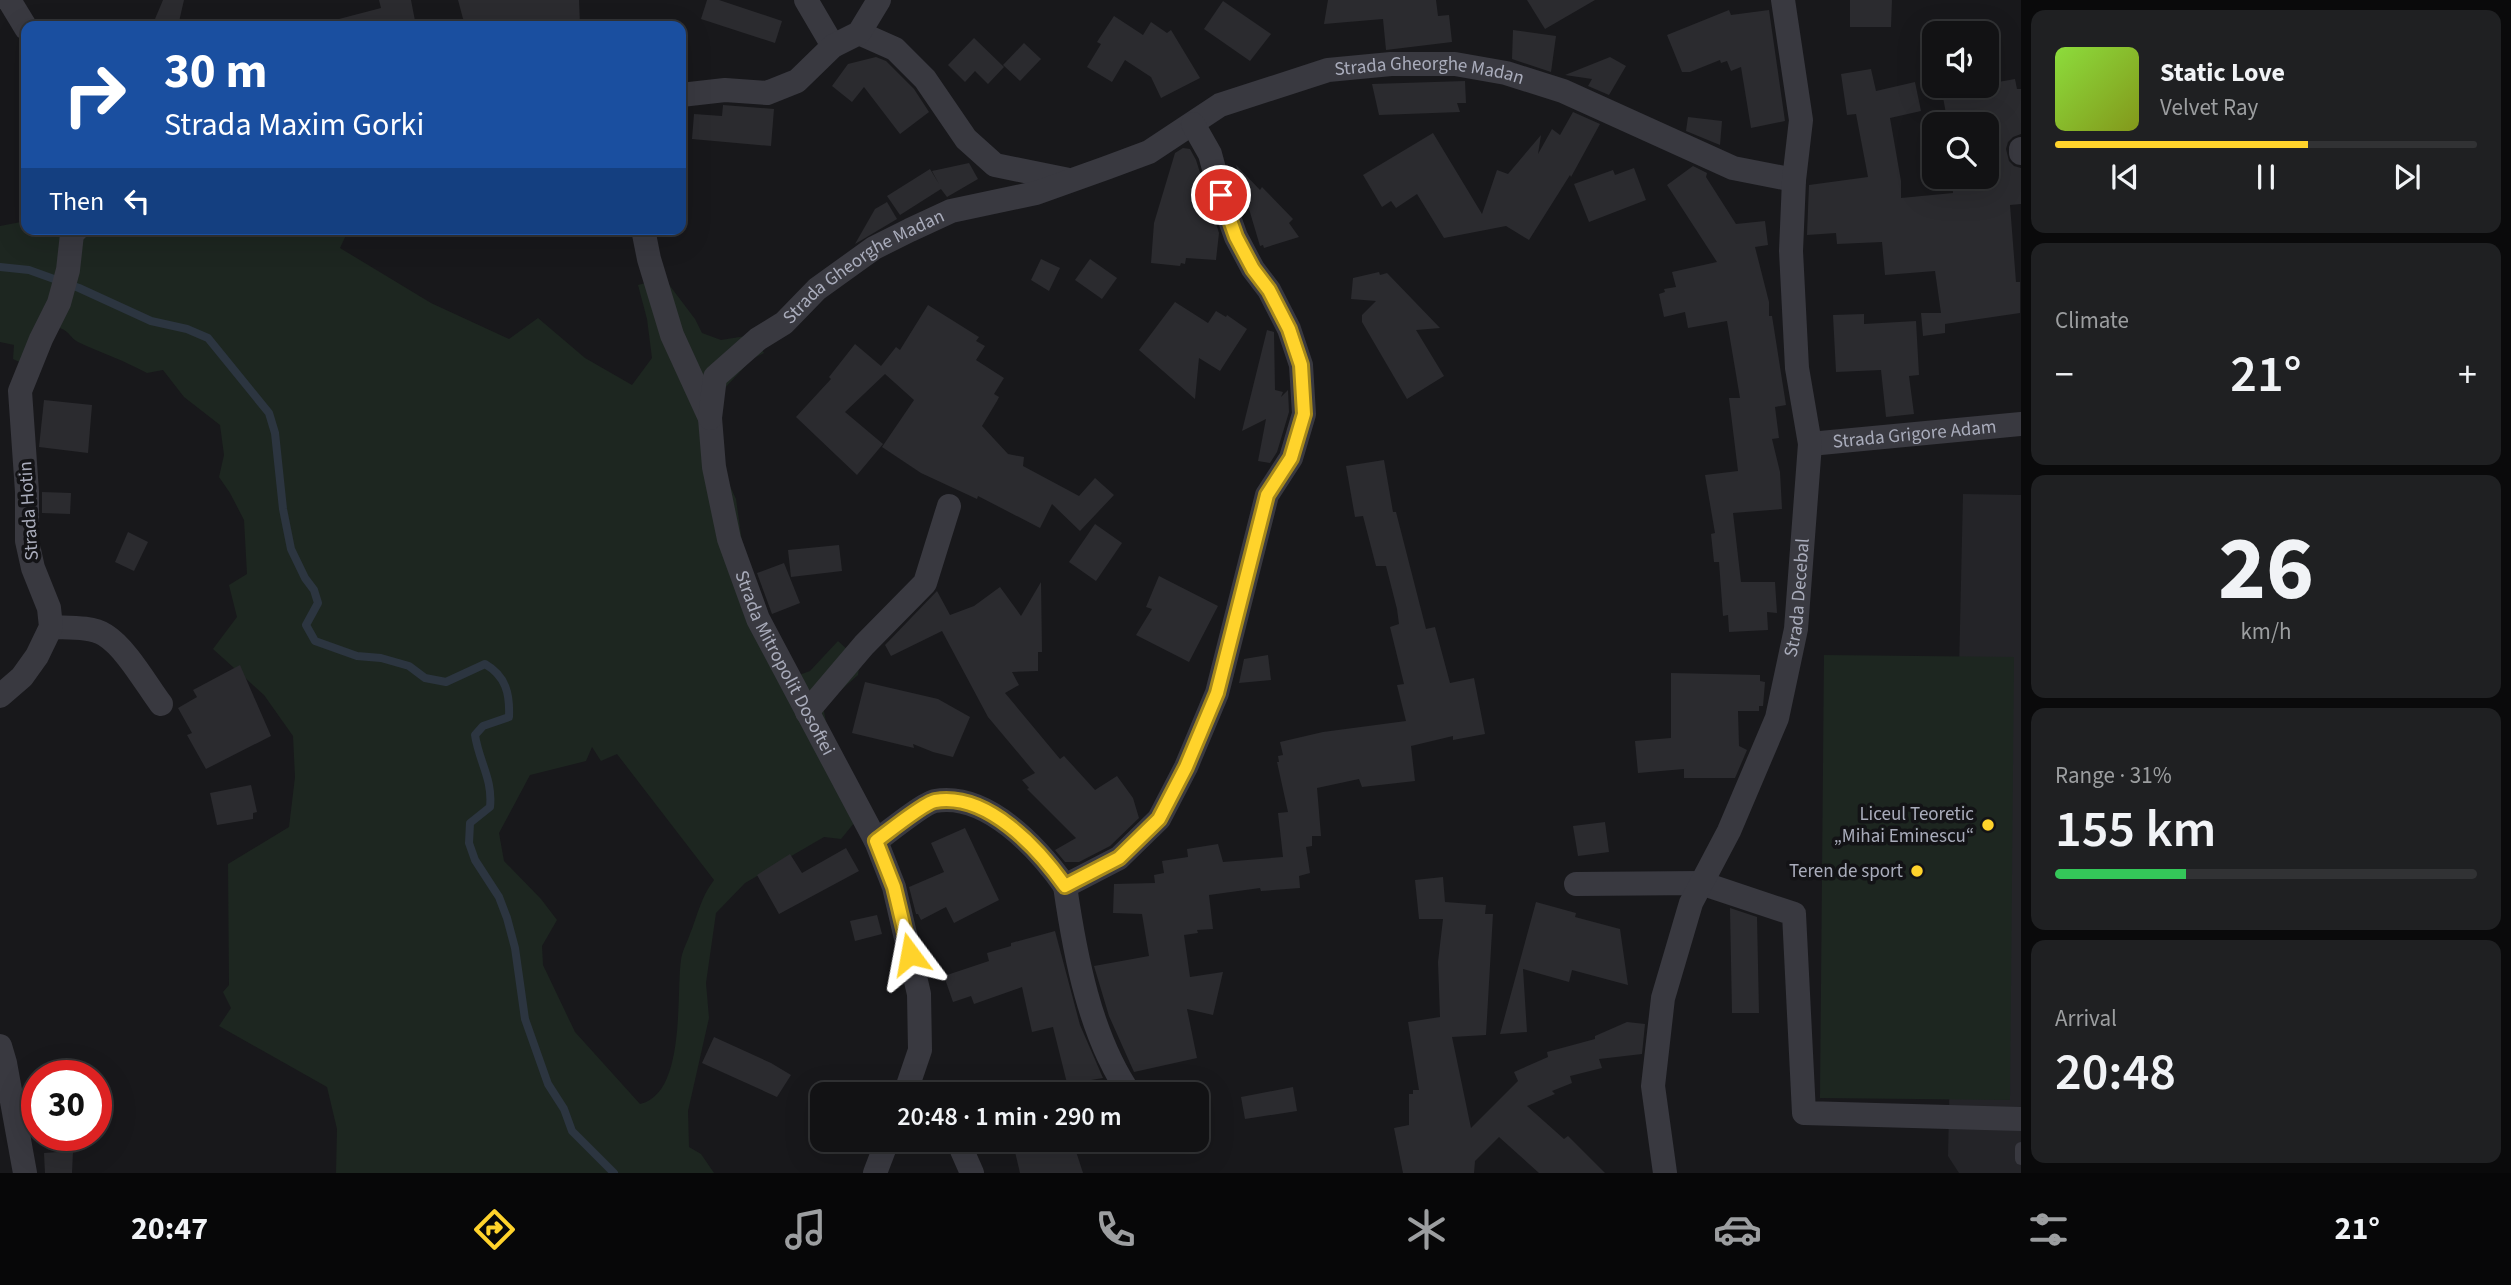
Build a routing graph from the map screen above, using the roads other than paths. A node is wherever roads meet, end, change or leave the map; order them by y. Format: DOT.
graph roads {
  1 [pos="9,0"];
  2 [pos="806,0"];
  3 [pos="879,0"];
  4 [pos="1783,0"];
  5 [pos="22,21"];
  6 [pos="859,33"];
  7 [pos="832,46"];
  8 [pos="686,94"];
  9 [pos="1193,124"];
  10 [pos="1069,180"];
  11 [pos="1794,180"];
  12 [pos="72,235"];
  13 [pos="644,235"];
  14 [pos="10,394"];
  15 [pos="710,418"];
  16 [pos="2021,424"];
  17 [pos="1810,444"];
  18 [pos="949,506"];
  19 [pos="51,627"];
  20 [pos="0,696"];
  21 [pos="161,704"];
  22 [pos="807,712"];
  23 [pos="876,841"];
  24 [pos="1702,883"];
  25 [pos="1576,884"];
  26 [pos="1065,886"];
  27 [pos="0,1046"];
  28 [pos="909,1082"];
  29 [pos="1122,1082"];
  30 [pos="2021,1119"];
  31 [pos="2021,1148"];
  32 [pos="883,1152"];
  33 [pos="963,1152"];
  34 [pos="2021,1159"];
  35 [pos="25,1173"];
  36 [pos="875,1173"];
  37 [pos="972,1173"];
  38 [pos="1665,1173"];
  1 -- 5 [label="street"];
  2 -- 7 [label="street"];
  3 -- 6 [label="street"];
  4 -- 11 [label="street, Strada Decebal"];
  6 -- 7 [label="street"];
  6 -- 10 [label="street"];
  7 -- 8 [label="street"];
  9 -- 10 [label="street, Strada Gheorghe Madan"];
  9 -- 11 [label="street, Strada Gheorghe Madan"];
  9 -- 26 [label="street"];
  10 -- 15 [label="street, Strada Gheorghe Madan"];
  11 -- 17 [label="street, Strada Decebal"];
  12 -- 14 [label="street, Strada Hotin"];
  13 -- 15 [label="street, Strada Mitropolit Dosoftei"];
  14 -- 19 [label="street, Strada Hotin"];
  15 -- 22 [label="street, Strada Mitropolit Dosoftei"];
  16 -- 17 [label="street, Strada Grigore Adam"];
  17 -- 24 [label="street, Strada Decebal"];
  18 -- 22 [label="street"];
  19 -- 20 [label="street"];
  19 -- 21 [label="street"];
  22 -- 23 [label="street, Strada Mitropolit Dosoftei"];
  23 -- 26 [label="street"];
  23 -- 28 [label="street, Strada Mitropolit Dosoftei"];
  24 -- 25 [label="street"];
  24 -- 30 [label="street"];
  24 -- 38 [label="street, Strada Decebal"];
  26 -- 29 [label="street"];
  27 -- 35 [label="street"];
  31 -- 34 [label="lane"];
  32 -- 36 [label="street"];
  33 -- 37 [label="street"];
}
